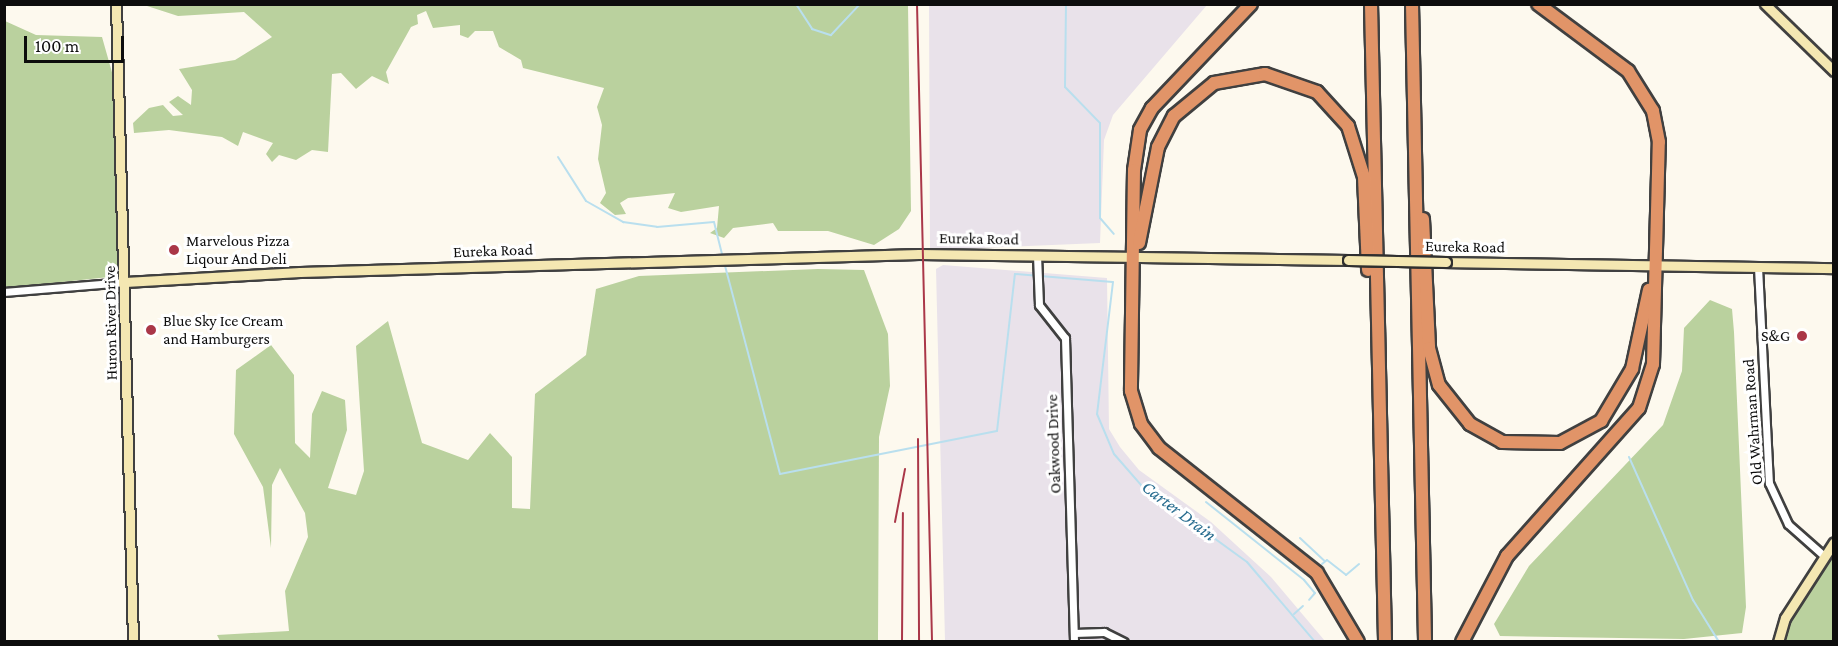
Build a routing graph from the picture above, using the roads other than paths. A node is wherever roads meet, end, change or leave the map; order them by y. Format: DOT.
graph roads {
  1 [pos="116,4"];
  2 [pos="1251,4"];
  3 [pos="1371,4"];
  4 [pos="1412,4"];
  5 [pos="1538,4"];
  6 [pos="1765,4"];
  7 [pos="1833,71"];
  8 [pos="1415,127"];
  9 [pos="1037,255"];
  10 [pos="1136,256"];
  11 [pos="1653,265"];
  12 [pos="1758,267"];
  13 [pos="1833,268"];
  14 [pos="125,282"];
  15 [pos="4,292"];
  16 [pos="1379,396"];
  17 [pos="1833,542"];
  18 [pos="1823,555"];
  19 [pos="1074,637"];
  20 [pos="133,642"];
  21 [pos="1124,642"];
  22 [pos="1358,642"];
  23 [pos="1385,642"];
  24 [pos="1425,642"];
  25 [pos="1462,642"];
  26 [pos="1778,642"];
  1 -- 14 [label="street, Huron River Drive"];
  2 -- 10 [label="highway"];
  3 -- 16 [label="highway"];
  4 -- 8 [label="highway"];
  5 -- 11 [label="highway"];
  6 -- 7 [label="street"];
  8 -- 11 [label="highway"];
  8 -- 24 [label="highway"];
  9 -- 10 [label="street, Eureka Road"];
  9 -- 14 [label="street, Eureka Road"];
  9 -- 19 [label="street, Oakwood Drive"];
  10 -- 11 [label="street, Eureka Road, bridge"];
  10 -- 16 [label="highway"];
  10 -- 22 [label="highway"];
  11 -- 12 [label="street, Eureka Road"];
  11 -- 25 [label="highway"];
  12 -- 13 [label="street, Eureka Road"];
  12 -- 18 [label="street, Old Wahrman Road"];
  14 -- 15 [label="street"];
  14 -- 20 [label="street, Huron River Drive"];
  16 -- 23 [label="highway"];
  17 -- 18 [label="street"];
  18 -- 26 [label="street"];
  19 -- 21 [label="street"];
}
